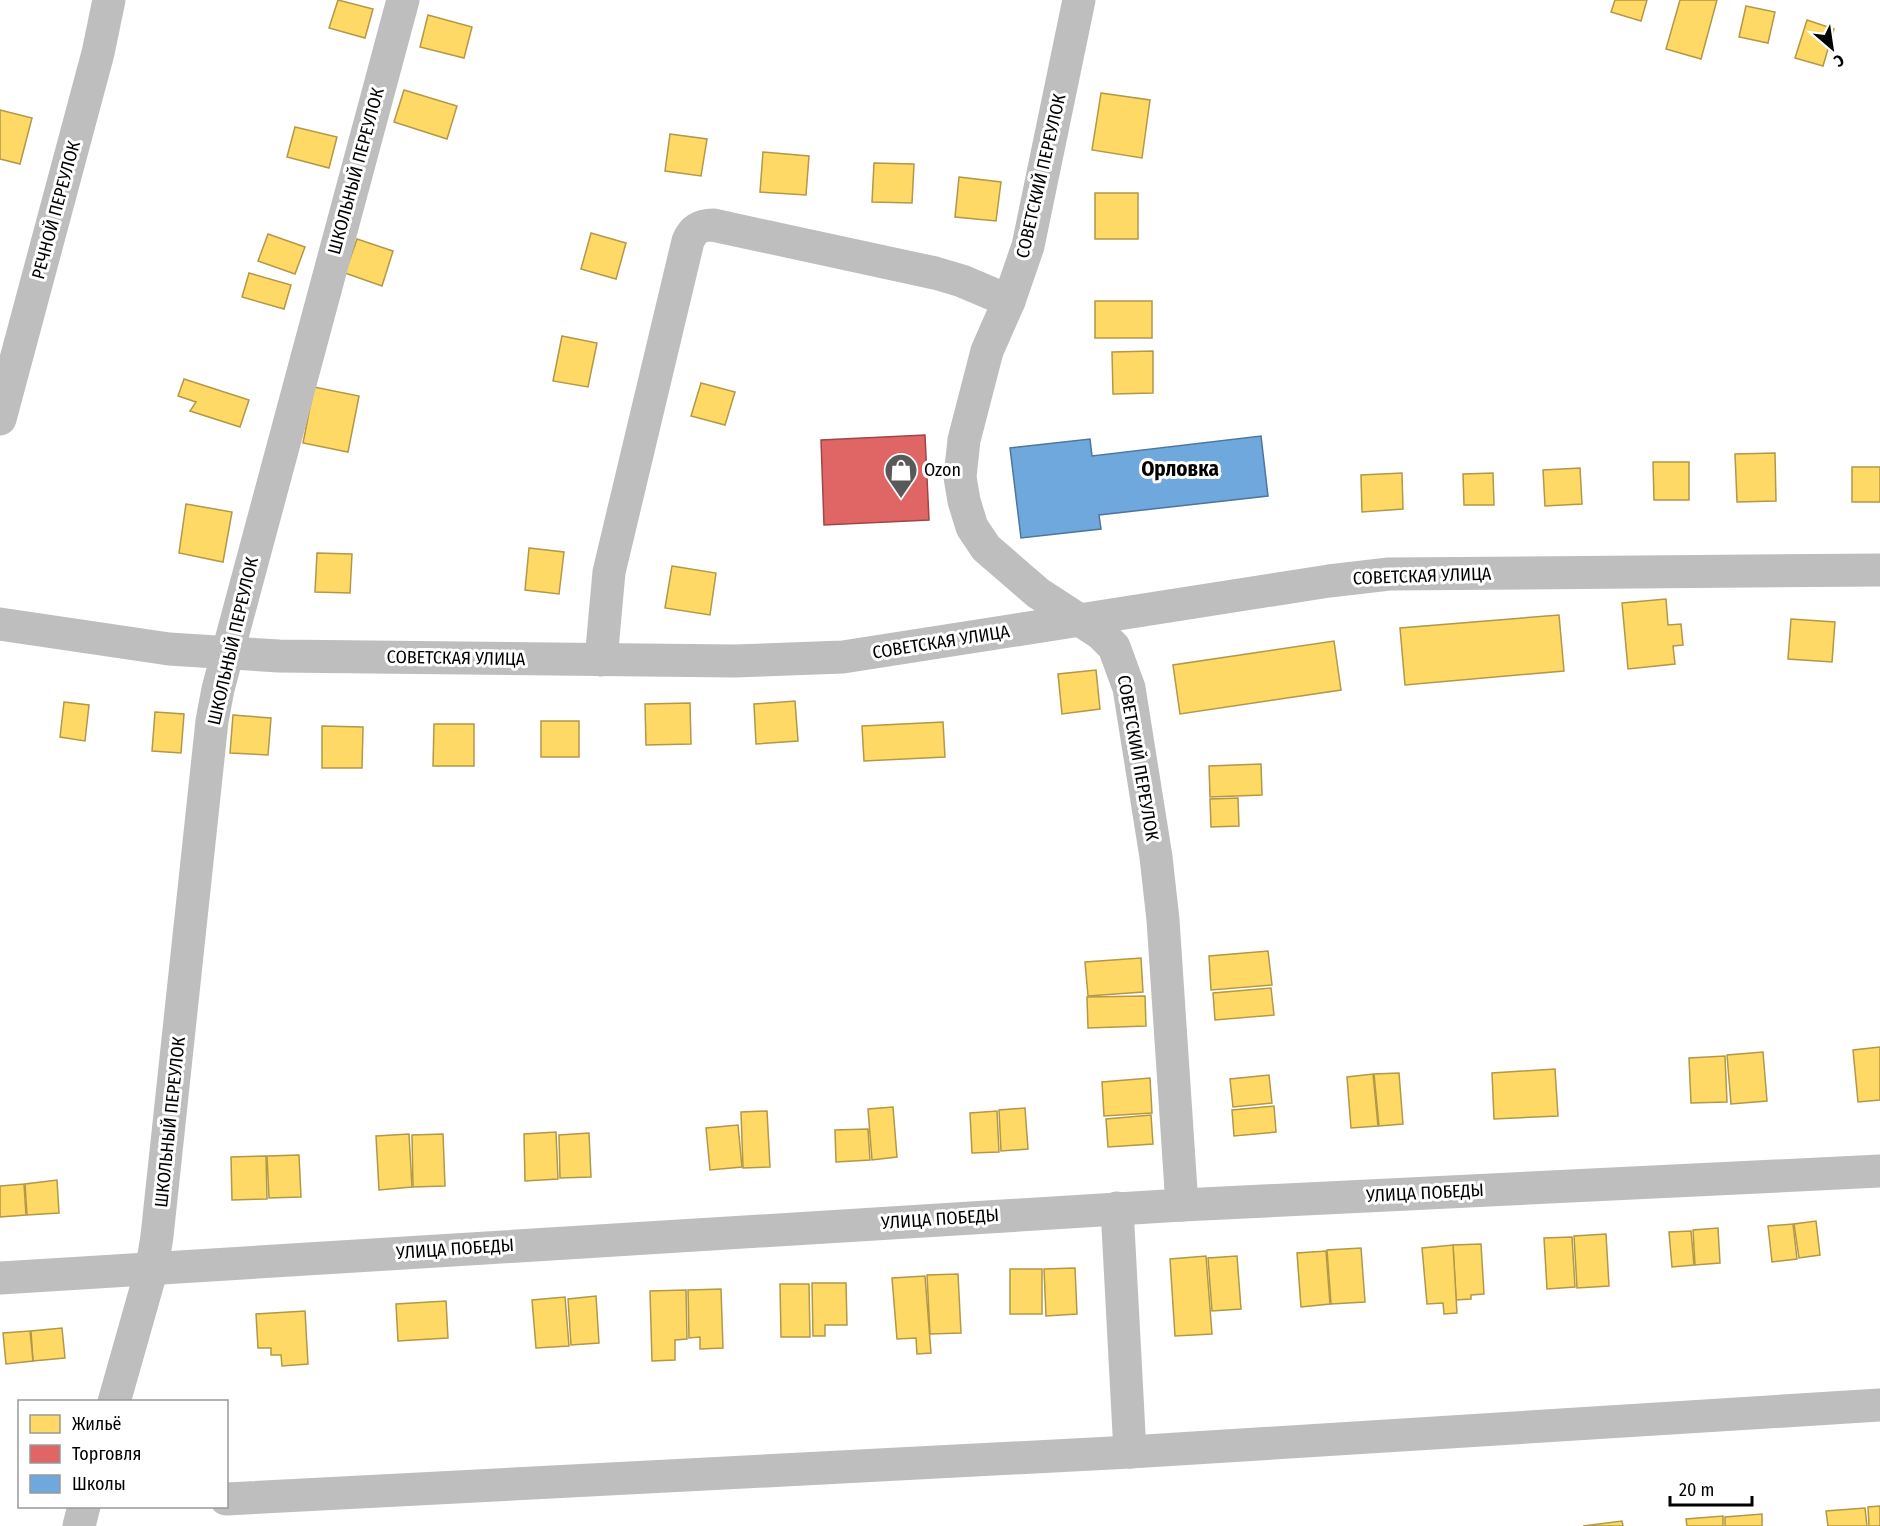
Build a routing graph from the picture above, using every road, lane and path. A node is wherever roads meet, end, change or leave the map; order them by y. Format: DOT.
graph roads {
  1 [pos="109,0"];
  2 [pos="403,0"];
  3 [pos="1079,0"];
  4 [pos="1009,301"];
  5 [pos="0,419"];
  6 [pos="1880,570"];
  7 [pos="1081,621"];
  8 [pos="0,624"];
  9 [pos="228,653"];
  10 [pos="601,660"];
  11 [pos="1880,1171"];
  12 [pos="1182,1205"];
  13 [pos="1117,1209"];
  14 [pos="152,1268"];
  15 [pos="0,1278"];
  16 [pos="114,1400"];
  17 [pos="1880,1405"];
  18 [pos="1130,1452"];
  19 [pos="228,1499"];
  20 [pos="84,1508"];
  21 [pos="79,1526"];
  1 -- 5 [label="street, РЕЧНОЙ ПЕРЕУЛОК"];
  2 -- 9 [label="street, ШКОЛЬНЫЙ ПЕРЕУЛОК"];
  3 -- 4 [label="street, СОВЕТСКИЙ ПЕРЕУЛОК"];
  4 -- 7 [label="street, СОВЕТСКИЙ ПЕРЕУЛОК"];
  4 -- 10 [label="street"];
  6 -- 7 [label="street, СОВЕТСКАЯ УЛИЦА"];
  7 -- 10 [label="street, СОВЕТСКАЯ УЛИЦА"];
  7 -- 12 [label="street, СОВЕТСКИЙ ПЕРЕУЛОК"];
  8 -- 9 [label="street, СОВЕТСКАЯ УЛИЦА"];
  9 -- 10 [label="street, СОВЕТСКАЯ УЛИЦА"];
  9 -- 14 [label="street, ШКОЛЬНЫЙ ПЕРЕУЛОК"];
  11 -- 12 [label="street, УЛИЦА ПОБЕДЫ"];
  12 -- 13 [label="street, УЛИЦА ПОБЕДЫ"];
  13 -- 14 [label="street, УЛИЦА ПОБЕДЫ"];
  13 -- 18 [label="street"];
  14 -- 15 [label="street, УЛИЦА ПОБЕДЫ"];
  14 -- 16 [label="street, ШКОЛЬНЫЙ ПЕРЕУЛОК"];
  17 -- 18 [label="street"];
  18 -- 19 [label="street"];
  20 -- 21 [label="street"];
}
